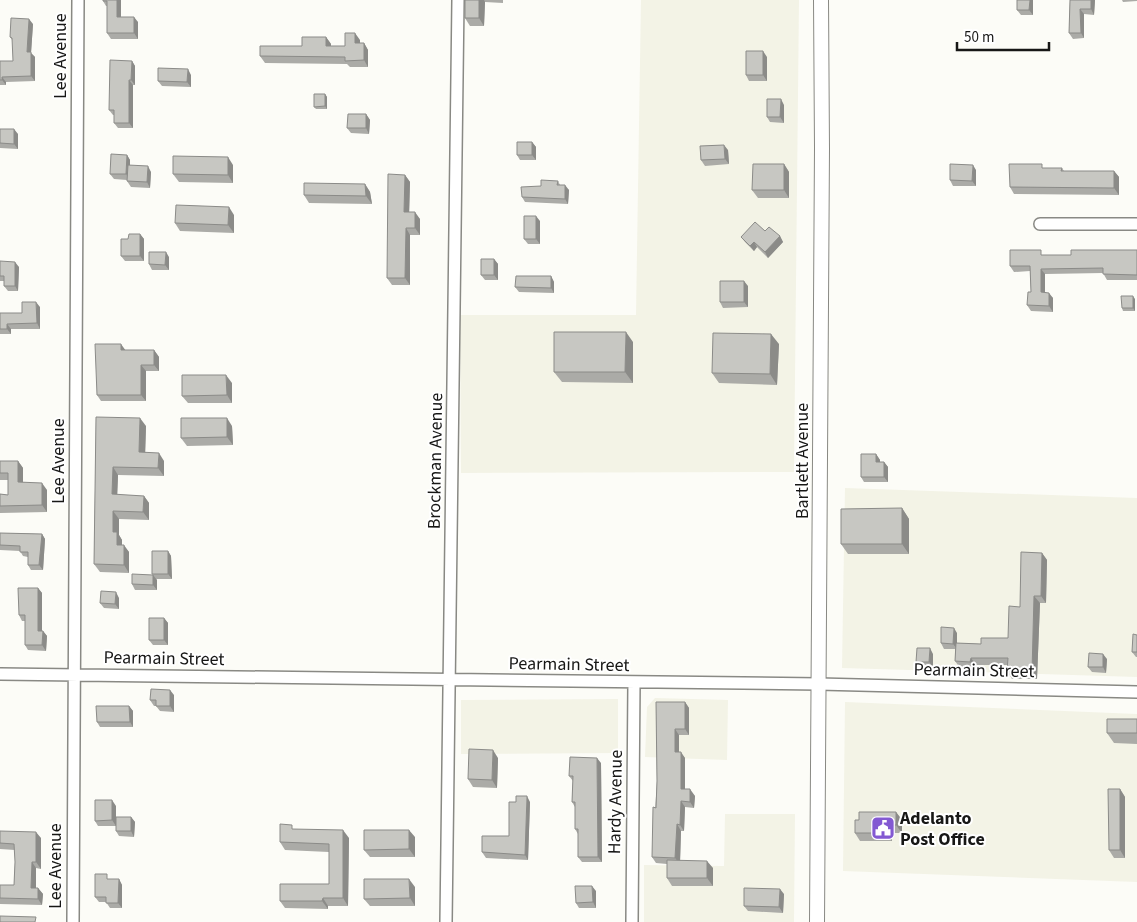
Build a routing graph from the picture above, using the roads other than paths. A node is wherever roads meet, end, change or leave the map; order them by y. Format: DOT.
graph roads {
  1 [pos="78,0"];
  2 [pos="458,0"];
  3 [pos="821,0"];
  4 [pos="1040,224"];
  5 [pos="1137,224"];
  6 [pos="0,674"];
  7 [pos="74,675"];
  8 [pos="449,680"];
  9 [pos="634,682"];
  10 [pos="820,684"];
  11 [pos="1137,692"];
  12 [pos="73,922"];
  13 [pos="446,922"];
  14 [pos="632,922"];
  15 [pos="817,922"];
  1 -- 7 [label="street, Lee Avenue"];
  2 -- 8 [label="street, Brockman Avenue"];
  3 -- 10 [label="street, Bartlett Avenue"];
  4 -- 5 [label="street"];
  6 -- 7 [label="street, Pearmain Street"];
  7 -- 8 [label="street, Pearmain Street"];
  7 -- 12 [label="street, Lee Avenue"];
  8 -- 9 [label="street, Pearmain Street"];
  8 -- 13 [label="street, Brockman Avenue"];
  9 -- 10 [label="street, Pearmain Street"];
  9 -- 14 [label="street, Hardy Avenue"];
  10 -- 11 [label="street, Pearmain Street"];
  10 -- 15 [label="street, Bartlett Avenue"];
}
